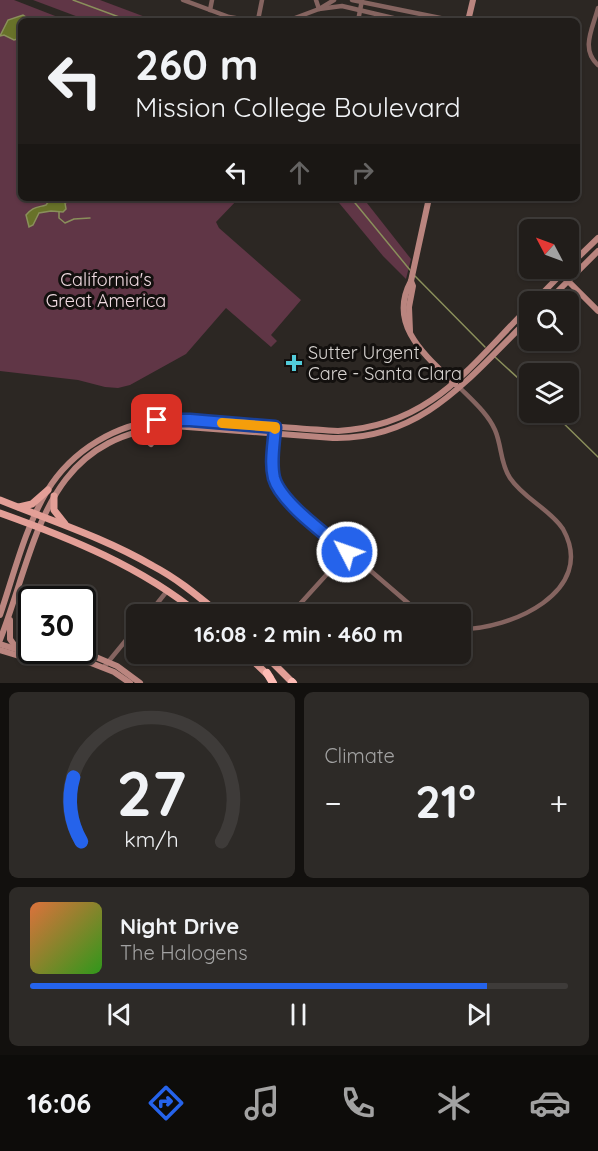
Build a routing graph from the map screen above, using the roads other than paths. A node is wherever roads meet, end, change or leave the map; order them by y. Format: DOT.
graph roads {
  1 [pos="183,0"];
  2 [pos="212,0"];
  3 [pos="262,0"];
  4 [pos="316,0"];
  5 [pos="334,0"];
  6 [pos="352,0"];
  7 [pos="473,0"];
  8 [pos="362,1"];
  9 [pos="598,8"];
  10 [pos="319,9"];
  11 [pos="210,10"];
  12 [pos="360,10"];
  13 [pos="232,18"];
  14 [pos="258,18"];
  15 [pos="295,18"];
  16 [pos="358,18"];
  17 [pos="393,18"];
  18 [pos="441,18"];
  19 [pos="469,18"];
  20 [pos="598,65"];
  21 [pos="428,201"];
  22 [pos="598,238"];
  23 [pos="598,251"];
  24 [pos="579,257"];
  25 [pos="556,279"];
  26 [pos="568,281"];
  27 [pos="545,291"];
  28 [pos="558,291"];
  29 [pos="598,311"];
  30 [pos="519,317"];
  31 [pos="519,329"];
  32 [pos="454,383"];
  33 [pos="460,388"];
  34 [pos="164,420"];
  35 [pos="134,425"];
  36 [pos="174,426"];
  37 [pos="274,430"];
  38 [pos="133,433"];
  39 [pos="48,490"];
  40 [pos="54,496"];
  41 [pos="0,500"];
  42 [pos="17,507"];
  43 [pos="0,513"];
  44 [pos="35,513"];
  45 [pos="44,516"];
  46 [pos="65,524"];
  47 [pos="31,525"];
  48 [pos="40,528"];
  49 [pos="347,552"];
  50 [pos="167,591"];
  51 [pos="157,604"];
  52 [pos="185,604"];
  53 [pos="208,604"];
  54 [pos="300,604"];
  55 [pos="409,604"];
  56 [pos="10,612"];
  57 [pos="0,615"];
  58 [pos="471,628"];
  59 [pos="126,640"];
  60 [pos="0,642"];
  61 [pos="0,650"];
  62 [pos="17,650"];
  63 [pos="106,664"];
  64 [pos="257,664"];
  65 [pos="274,664"];
  66 [pos="267,673"];
  67 [pos="130,683"];
  68 [pos="140,683"];
  69 [pos="275,683"];
  70 [pos="292,683"];
  1 -- 11 [label="street"];
  2 -- 11 [label="street"];
  3 -- 14 [label="street"];
  4 -- 10 [label="street"];
  5 -- 10 [label="street"];
  6 -- 8 [label="street"];
  7 -- 19 [label="main road"];
  8 -- 12 [label="street"];
  8 -- 18 [label="street"];
  9 -- 20 [label="street"];
  10 -- 12 [label="street"];
  10 -- 15 [label="street"];
  11 -- 13 [label="street"];
  12 -- 16 [label="street"];
  12 -- 17 [label="street"];
  21 -- 32 [label="main road"];
  22 -- 24 [label="main road"];
  23 -- 26 [label="main road"];
  25 -- 27 [label="main road"];
  26 -- 28 [label="main road"];
  26 -- 29 [label="main road"];
  30 -- 32 [label="main road"];
  31 -- 33 [label="main road"];
  32 -- 33 [label="main road"];
  32 -- 37 [label="main road"];
  33 -- 37 [label="main road"];
  33 -- 58 [label="street"];
  34 -- 35 [label="main road"];
  34 -- 35 [label="main road"];
  34 -- 37 [label="main road"];
  35 -- 39 [label="main road"];
  36 -- 37 [label="main road"];
  36 -- 38 [label="main road"];
  36 -- 38 [label="main road"];
  37 -- 49 [label="street"];
  38 -- 40 [label="main road"];
  39 -- 42 [label="main road"];
  39 -- 44 [label="main road"];
  40 -- 45 [label="main road"];
  40 -- 46 [label="main road"];
  41 -- 42 [label="main road"];
  42 -- 44 [label="main road"];
  43 -- 47 [label="main road"];
  44 -- 45 [label="main road"];
  44 -- 47 [label="main road"];
  45 -- 46 [label="main road"];
  45 -- 48 [label="main road"];
  46 -- 53 [label="main road"];
  47 -- 48 [label="main road"];
  47 -- 57 [label="main road"];
  48 -- 50 [label="main road"];
  48 -- 56 [label="main road"];
  49 -- 54 [label="street"];
  49 -- 55 [label="street"];
  50 -- 51 [label="street"];
  50 -- 52 [label="main road"];
  56 -- 60 [label="main road"];
  56 -- 62 [label="main road"];
  59 -- 63 [label="street"];
  60 -- 62 [label="main road"];
  61 -- 63 [label="main road"];
  62 -- 63 [label="main road"];
  63 -- 67 [label="main road"];
  63 -- 68 [label="main road"];
  64 -- 66 [label="main road"];
  65 -- 70 [label="main road"];
  66 -- 69 [label="highway"];
}
